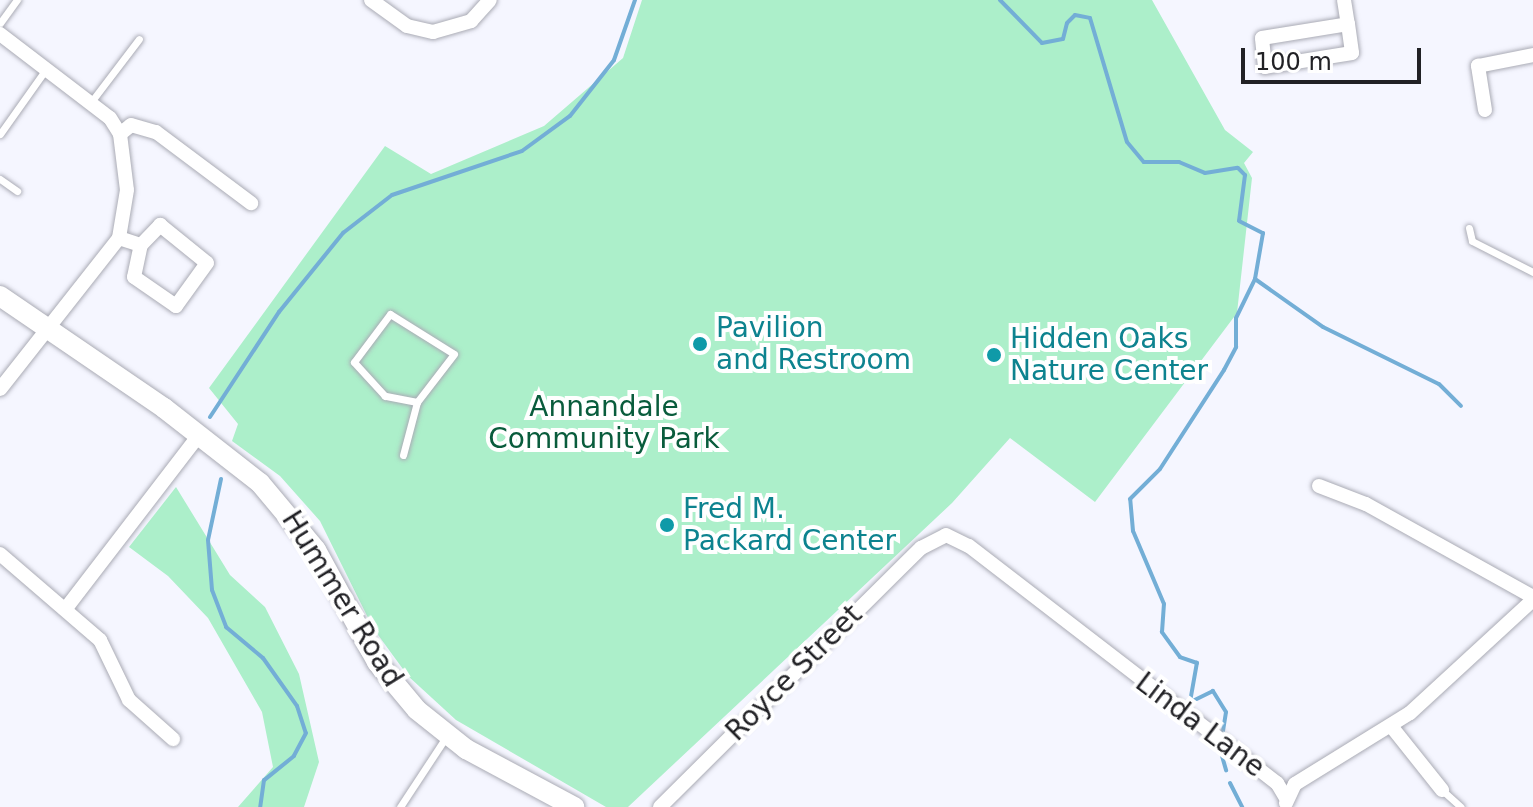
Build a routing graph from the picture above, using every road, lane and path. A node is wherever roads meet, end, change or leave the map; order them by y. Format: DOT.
graph roads {
  1 [pos="17,0"];
  2 [pos="371,0"];
  3 [pos="490,0"];
  4 [pos="1344,0"];
  5 [pos="0,23"];
  6 [pos="1348,24"];
  7 [pos="0,34"];
  8 [pos="139,39"];
  9 [pos="1533,55"];
  10 [pos="47,68"];
  11 [pos="91,102"];
  12 [pos="1485,110"];
  13 [pos="0,134"];
  14 [pos="120,134"];
  15 [pos="0,179"];
  16 [pos="17,191"];
  17 [pos="251,203"];
  18 [pos="1469,228"];
  19 [pos="119,238"];
  20 [pos="141,245"];
  21 [pos="1533,272"];
  22 [pos="0,296"];
  23 [pos="49,329"];
  24 [pos="0,389"];
  25 [pos="417,402"];
  26 [pos="198,436"];
  27 [pos="403,455"];
  28 [pos="1319,486"];
  29 [pos="930,541"];
  30 [pos="0,554"];
  31 [pos="1533,598"];
  32 [pos="67,607"];
  33 [pos="1391,726"];
  34 [pos="447,735"];
  35 [pos="173,739"];
  36 [pos="1277,783"];
  37 [pos="1295,784"];
  38 [pos="1442,790"];
  39 [pos="1286,802"];
  40 [pos="400,807"];
  41 [pos="574,807"];
  42 [pos="660,807"];
  43 [pos="1461,807"];
  1 -- 5 [label="lane"];
  2 -- 3 [label="street"];
  4 -- 6 [label="street"];
  6 -- 6 [label="street"];
  7 -- 10 [label="street"];
  8 -- 11 [label="lane"];
  9 -- 12 [label="street"];
  10 -- 11 [label="street"];
  10 -- 13 [label="lane"];
  11 -- 14 [label="street"];
  14 -- 17 [label="street"];
  14 -- 19 [label="street"];
  15 -- 16 [label="lane"];
  18 -- 21 [label="lane"];
  19 -- 20 [label="street"];
  19 -- 23 [label="street"];
  20 -- 20 [label="street"];
  22 -- 23 [label="main road, Hummer Road"];
  23 -- 24 [label="street"];
  23 -- 26 [label="main road, Hummer Road"];
  25 -- 25 [label="lane"];
  25 -- 27 [label="lane"];
  26 -- 32 [label="street"];
  26 -- 34 [label="main road, Hummer Road"];
  28 -- 31 [label="street"];
  29 -- 36 [label="street, Linda Lane"];
  29 -- 42 [label="street, Royce Street"];
  30 -- 32 [label="street"];
  31 -- 33 [label="street, Linda Lane"];
  32 -- 35 [label="street"];
  33 -- 37 [label="street, Linda Lane"];
  33 -- 38 [label="street"];
  34 -- 40 [label="lane"];
  34 -- 41 [label="main road, Hummer Road"];
  36 -- 37 [label="street"];
  36 -- 39 [label="street, Linda Lane"];
  37 -- 39 [label="street, Linda Lane"];
  38 -- 43 [label="lane"];
}
